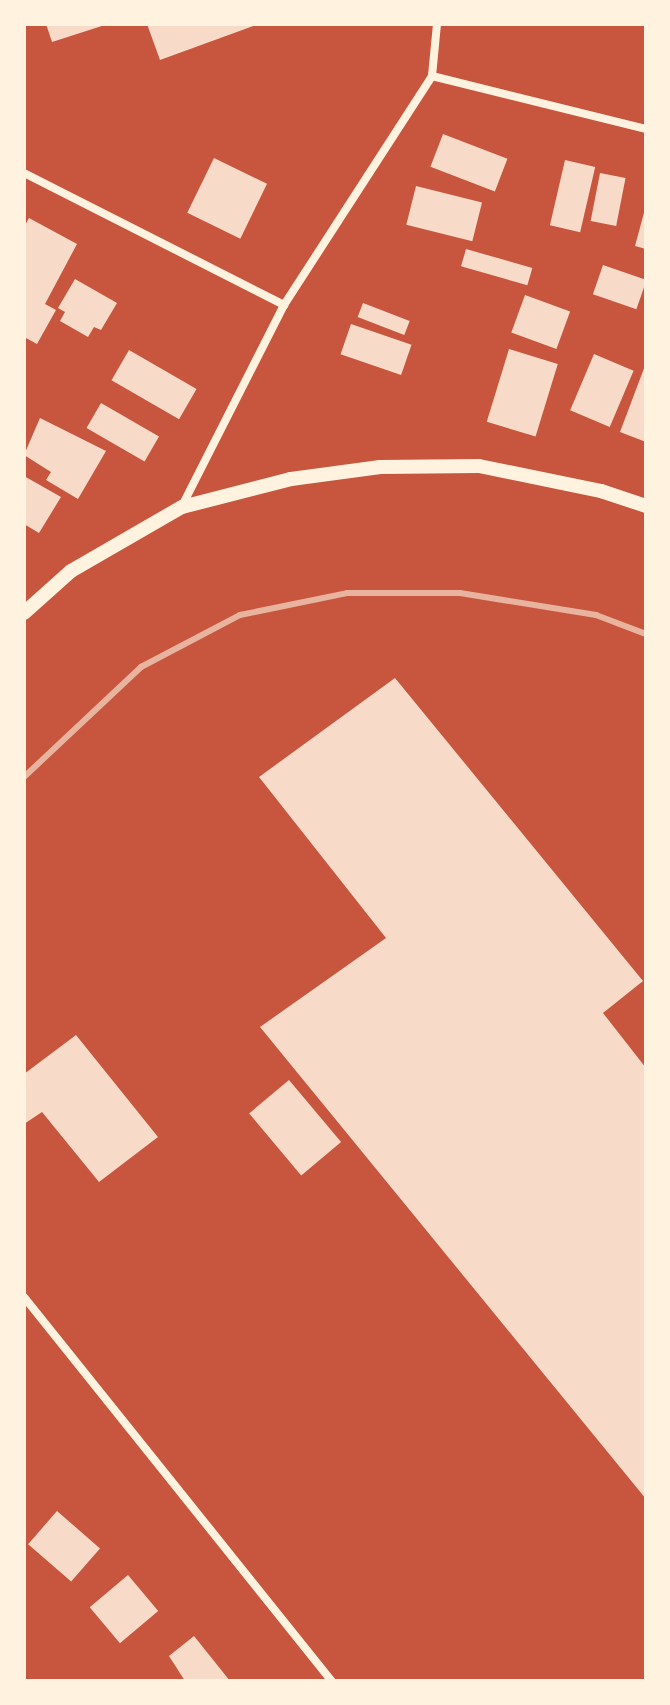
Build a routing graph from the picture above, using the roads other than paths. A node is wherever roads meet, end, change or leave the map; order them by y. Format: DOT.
graph roads {
  1 [pos="437,24"];
  2 [pos="432,76"];
  3 [pos="646,129"];
  4 [pos="24,173"];
  5 [pos="284,305"];
  6 [pos="646,506"];
  7 [pos="182,507"];
  8 [pos="24,613"];
  9 [pos="24,1297"];
  10 [pos="332,1681"];
  1 -- 2 [label="street"];
  2 -- 3 [label="street"];
  2 -- 5 [label="street"];
  4 -- 5 [label="street"];
  5 -- 7 [label="street"];
  6 -- 7 [label="street"];
  7 -- 8 [label="street"];
  9 -- 10 [label="street"];
}
